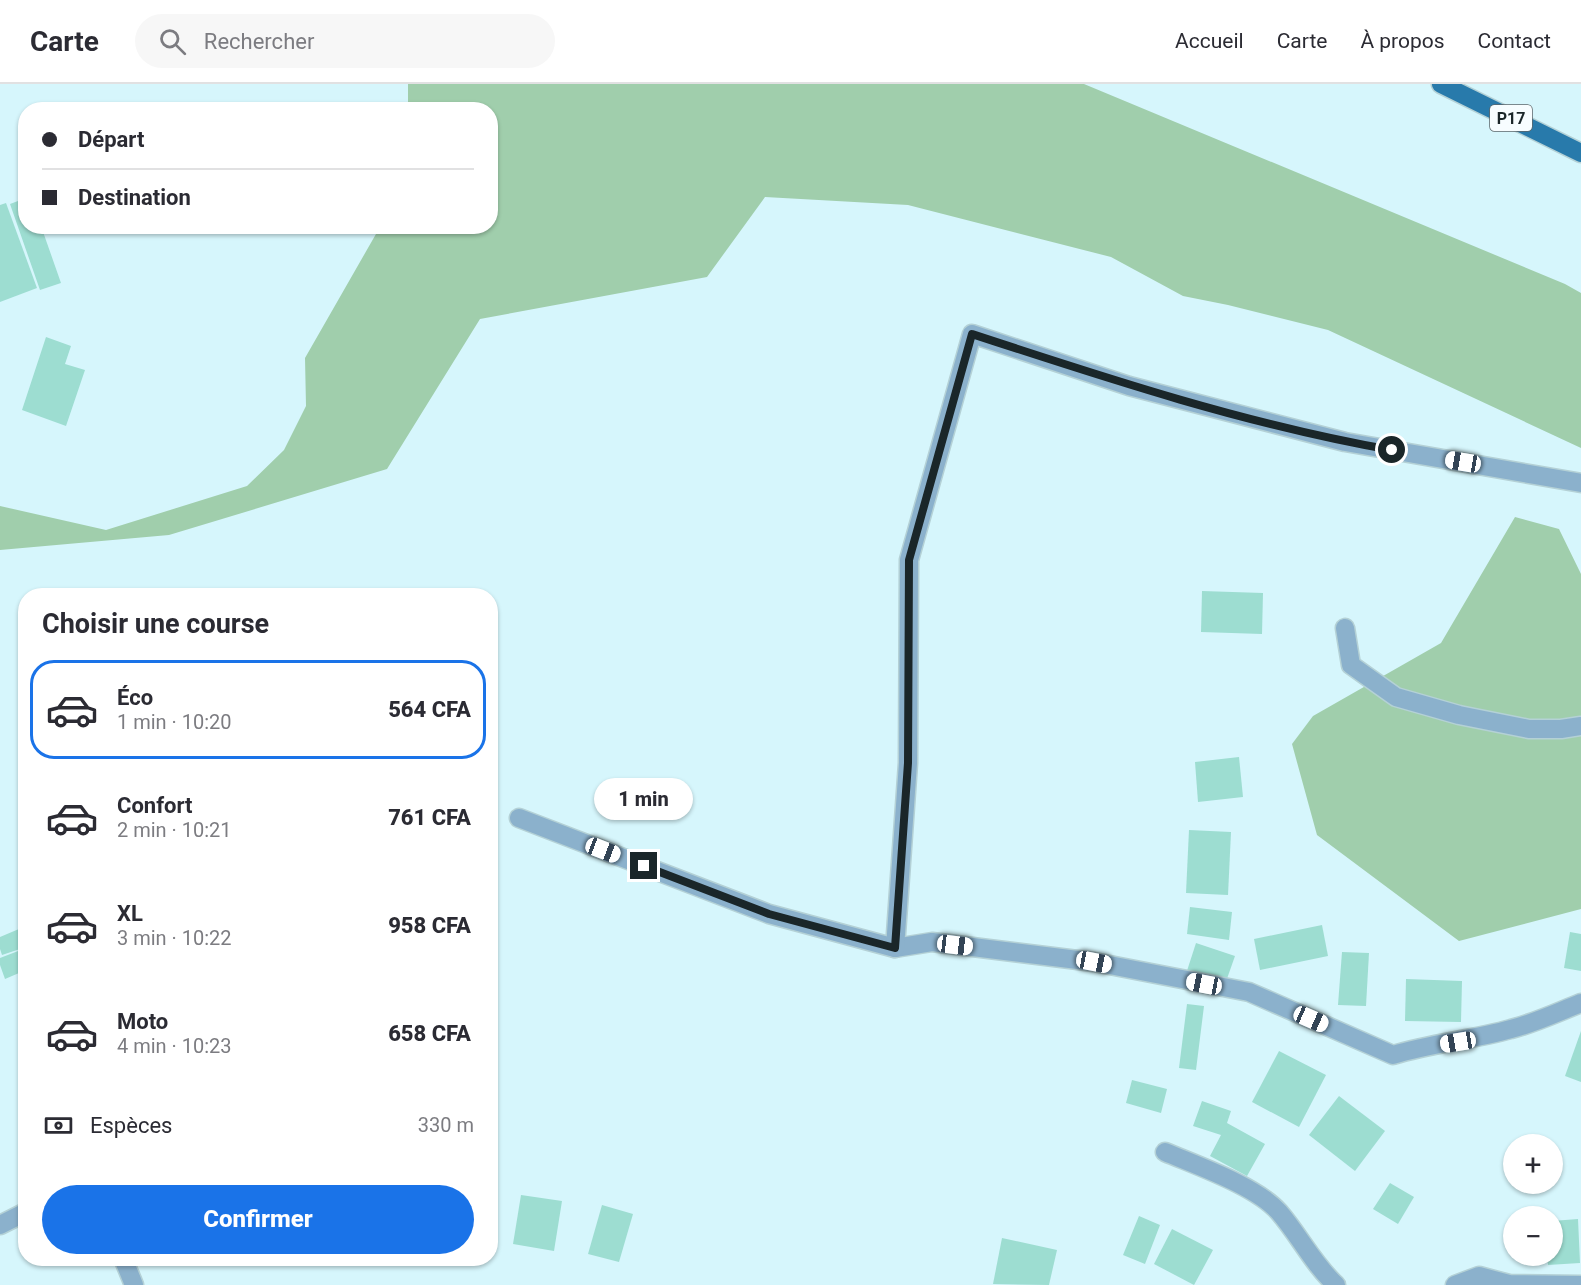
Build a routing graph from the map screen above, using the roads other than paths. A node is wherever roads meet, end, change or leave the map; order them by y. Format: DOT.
graph roads {
  1 [pos="1442,84"];
  2 [pos="1581,153"];
  3 [pos="1581,483"];
  4 [pos="1345,627"];
  5 [pos="1581,726"];
  6 [pos="519,818"];
  7 [pos="895,948"];
  8 [pos="1581,1003"];
  9 [pos="1165,1152"];
  10 [pos="18,1216"];
  11 [pos="0,1225"];
  12 [pos="126,1266"];
  13 [pos="134,1285"];
  14 [pos="1336,1285"];
  15 [pos="1455,1285"];
  16 [pos="1581,1285"];
  1 -- 2 [label="main road, P17"];
  3 -- 7 [label="street"];
  4 -- 5 [label="street"];
  6 -- 7 [label="street"];
  7 -- 8 [label="street"];
  9 -- 14 [label="street"];
  10 -- 11 [label="street"];
  12 -- 13 [label="street"];
  15 -- 16 [label="street"];
}
